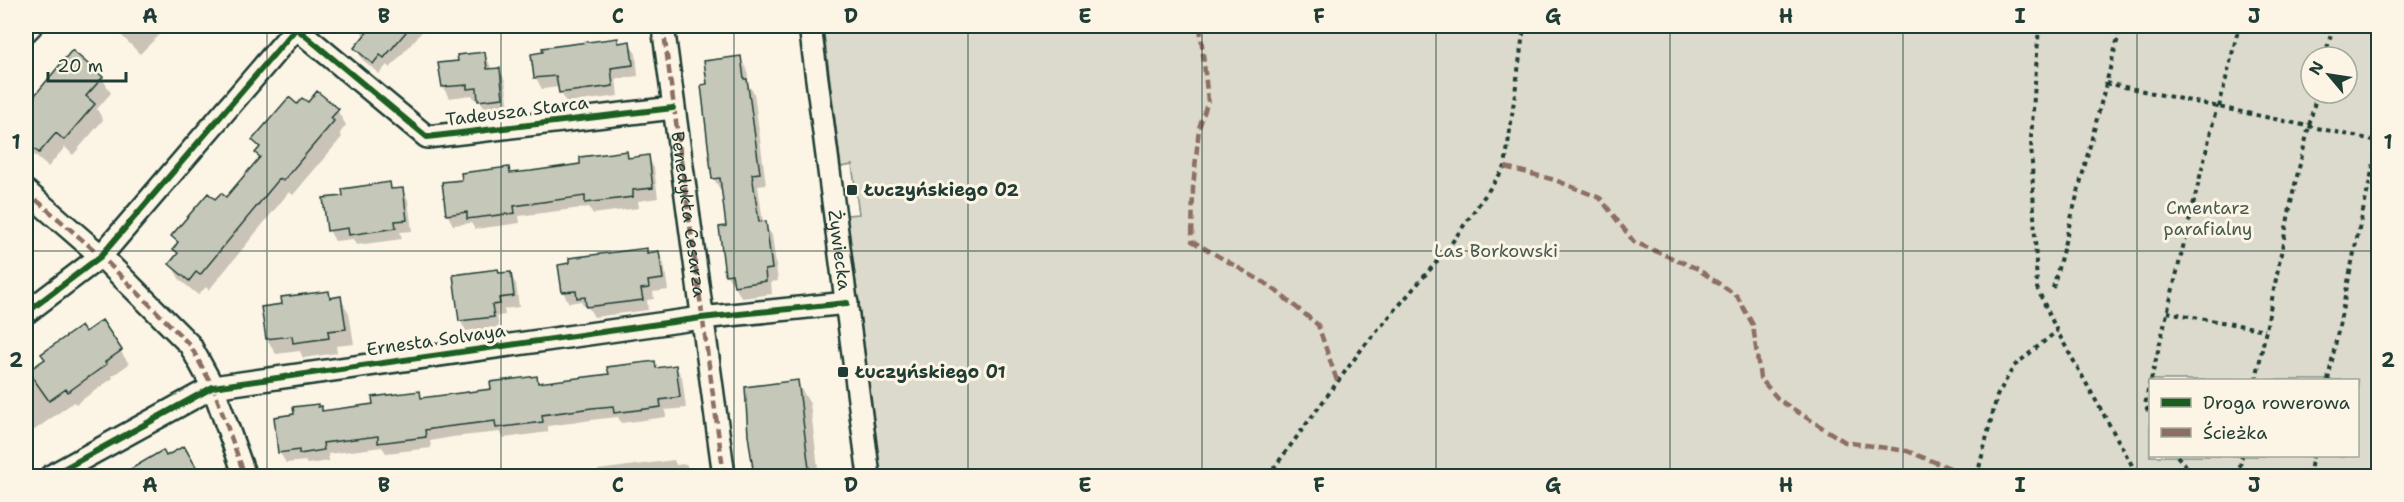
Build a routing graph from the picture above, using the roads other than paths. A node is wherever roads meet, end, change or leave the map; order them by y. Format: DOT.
graph roads {
  1 [pos="31,26"];
  2 [pos="663,26"];
  3 [pos="810,26"];
  4 [pos="297,27"];
  5 [pos="26,32"];
  6 [pos="673,108"];
  7 [pos="26,191"];
  8 [pos="101,256"];
  9 [pos="847,303"];
  10 [pos="26,313"];
  11 [pos="701,318"];
  12 [pos="213,387"];
  13 [pos="51,477"];
  14 [pos="245,477"];
  15 [pos="724,477"];
  16 [pos="869,477"];
  1 -- 5 [label="street"];
  2 -- 6 [label="street, Benedykta Cesarza"];
  3 -- 9 [label="street, Żywiecka"];
  4 -- 6 [label="street, Tadeusza Starca"];
  4 -- 8 [label="street"];
  6 -- 11 [label="street, Benedykta Cesarza"];
  7 -- 8 [label="street"];
  8 -- 10 [label="street"];
  8 -- 12 [label="street"];
  9 -- 11 [label="street, Ernesta Solvaya"];
  9 -- 16 [label="street, Żywiecka"];
  11 -- 12 [label="street, Ernesta Solvaya"];
  11 -- 15 [label="street, Benedykta Cesarza"];
  12 -- 13 [label="street, Ernesta Solvaya"];
  12 -- 14 [label="street"];
}
